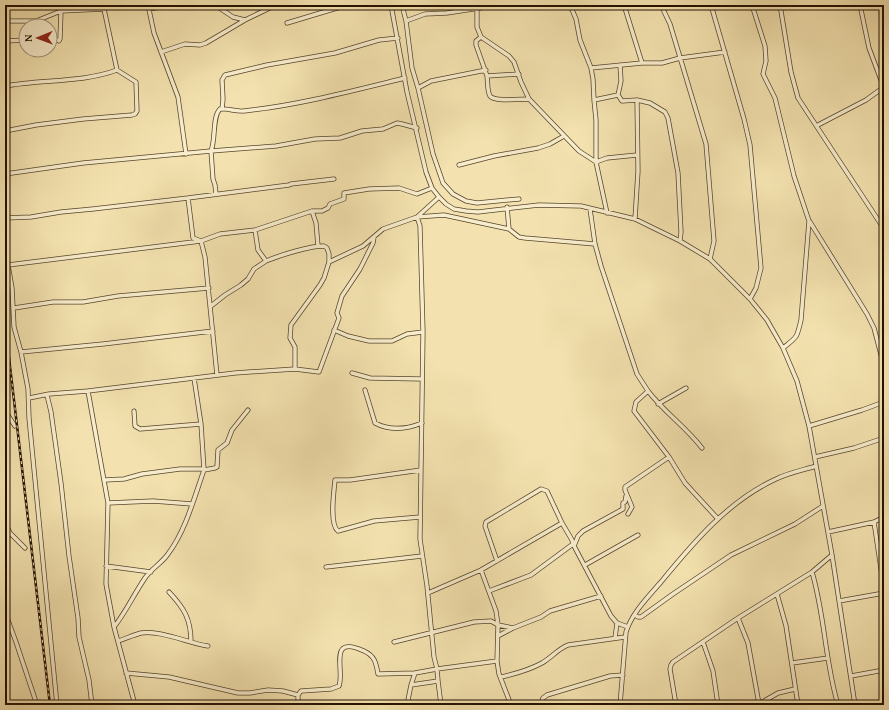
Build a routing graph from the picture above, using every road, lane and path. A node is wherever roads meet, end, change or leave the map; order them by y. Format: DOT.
graph roads {
  1 [pos="61,5"];
  2 [pos="171,5"];
  3 [pos="215,5"];
  4 [pos="276,5"];
  5 [pos="347,5"];
  6 [pos="391,5"];
  7 [pos="402,5"];
  8 [pos="499,5"];
  9 [pos="570,5"];
  10 [pos="624,5"];
  11 [pos="661,5"];
  12 [pos="711,5"];
  13 [pos="752,5"];
  14 [pos="780,5"];
  15 [pos="860,5"];
  16 [pos="104,7"];
  17 [pos="149,7"];
  18 [pos="477,7"];
  19 [pos="61,11"];
  20 [pos="245,20"];
  21 [pos="406,20"];
  22 [pos="5,21"];
  23 [pos="287,23"];
  24 [pos="481,37"];
  25 [pos="398,38"];
  26 [pos="18,41"];
  27 [pos="58,41"];
  28 [pos="5,42"];
  29 [pos="161,52"];
  30 [pos="725,52"];
  31 [pos="680,58"];
  32 [pos="642,63"];
  33 [pos="620,65"];
  34 [pos="591,68"];
  35 [pos="117,70"];
  36 [pos="486,70"];
  37 [pos="519,74"];
  38 [pos="487,76"];
  39 [pos="405,78"];
  40 [pos="5,86"];
  41 [pos="418,88"];
  42 [pos="884,88"];
  43 [pos="618,95"];
  44 [pos="529,99"];
  45 [pos="594,100"];
  46 [pos="637,100"];
  47 [pos="222,109"];
  48 [pos="818,125"];
  49 [pos="417,128"];
  50 [pos="5,131"];
  51 [pos="564,136"];
  52 [pos="211,151"];
  53 [pos="186,154"];
  54 [pos="637,155"];
  55 [pos="596,162"];
  56 [pos="459,165"];
  57 [pos="5,174"];
  58 [pos="334,179"];
  59 [pos="432,188"];
  60 [pos="216,194"];
  61 [pos="438,197"];
  62 [pos="188,198"];
  63 [pos="519,199"];
  64 [pos="508,207"];
  65 [pos="590,209"];
  66 [pos="312,211"];
  67 [pos="607,213"];
  68 [pos="417,217"];
  69 [pos="5,218"];
  70 [pos="634,219"];
  71 [pos="809,221"];
  72 [pos="509,229"];
  73 [pos="884,229"];
  74 [pos="255,230"];
  75 [pos="374,237"];
  76 [pos="680,240"];
  77 [pos="201,241"];
  78 [pos="595,244"];
  79 [pos="318,246"];
  80 [pos="5,253"];
  81 [pos="710,259"];
  82 [pos="266,261"];
  83 [pos="329,262"];
  84 [pos="8,265"];
  85 [pos="209,288"];
  86 [pos="750,299"];
  87 [pos="211,306"];
  88 [pos="14,308"];
  89 [pos="334,330"];
  90 [pos="213,331"];
  91 [pos="423,332"];
  92 [pos="782,348"];
  93 [pos="21,352"];
  94 [pos="884,366"];
  95 [pos="295,369"];
  96 [pos="352,372"];
  97 [pos="218,375"];
  98 [pos="194,378"];
  99 [pos="422,380"];
  100 [pos="686,388"];
  101 [pos="365,390"];
  102 [pos="88,391"];
  103 [pos="648,391"];
  104 [pos="47,395"];
  105 [pos="29,398"];
  106 [pos="884,402"];
  107 [pos="658,404"];
  108 [pos="248,410"];
  109 [pos="5,411"];
  110 [pos="134,411"];
  111 [pos="422,423"];
  112 [pos="201,424"];
  113 [pos="15,426"];
  114 [pos="809,426"];
  115 [pos="884,438"];
  116 [pos="702,448"];
  117 [pos="669,457"];
  118 [pos="815,458"];
  119 [pos="816,466"];
  120 [pos="204,469"];
  121 [pos="421,470"];
  122 [pos="105,480"];
  123 [pos="626,495"];
  124 [pos="108,503"];
  125 [pos="192,504"];
  126 [pos="823,506"];
  127 [pos="628,514"];
  128 [pos="420,517"];
  129 [pos="884,517"];
  130 [pos="718,519"];
  131 [pos="5,522"];
  132 [pos="874,522"];
  133 [pos="562,523"];
  134 [pos="828,532"];
  135 [pos="638,535"];
  136 [pos="574,545"];
  137 [pos="25,548"];
  138 [pos="832,555"];
  139 [pos="422,556"];
  140 [pos="497,561"];
  141 [pos="585,565"];
  142 [pos="106,566"];
  143 [pos="326,567"];
  144 [pos="481,570"];
  145 [pos="151,572"];
  146 [pos="812,572"];
  147 [pos="884,589"];
  148 [pos="488,591"];
  149 [pos="168,592"];
  150 [pos="428,593"];
  151 [pos="884,593"];
  152 [pos="777,594"];
  153 [pos="601,596"];
  154 [pos="839,601"];
  155 [pos="5,612"];
  156 [pos="635,615"];
  157 [pos="738,618"];
  158 [pos="617,623"];
  159 [pos="498,624"];
  160 [pos="114,627"];
  161 [pos="628,627"];
  162 [pos="513,628"];
  163 [pos="432,633"];
  164 [pos="498,636"];
  165 [pos="625,637"];
  166 [pos="615,638"];
  167 [pos="118,641"];
  168 [pos="191,642"];
  169 [pos="394,642"];
  170 [pos="703,642"];
  171 [pos="208,646"];
  172 [pos="828,658"];
  173 [pos="497,662"];
  174 [pos="792,664"];
  175 [pos="437,669"];
  176 [pos="884,670"];
  177 [pos="126,673"];
  178 [pos="415,673"];
  179 [pos="623,675"];
  180 [pos="851,676"];
  181 [pos="501,677"];
  182 [pos="438,681"];
  183 [pos="411,685"];
  184 [pos="795,689"];
  185 [pos="298,695"];
  186 [pos="510,703"];
  187 [pos="495,704"];
  188 [pos="758,704"];
  189 [pos="37,705"];
  190 [pos="57,705"];
  191 [pos="92,705"];
  192 [pos="135,705"];
  193 [pos="298,705"];
  194 [pos="407,705"];
  195 [pos="440,705"];
  196 [pos="488,705"];
  197 [pos="540,705"];
  198 [pos="620,705"];
  199 [pos="676,705"];
  200 [pos="717,705"];
  201 [pos="798,705"];
  202 [pos="838,705"];
  203 [pos="855,705"];
  1 -- 19 [label="street"];
  2 -- 17 [label="street"];
  3 -- 20 [label="street"];
  4 -- 20 [label="street"];
  5 -- 23 [label="street"];
  6 -- 25 [label="street"];
  7 -- 21 [label="street"];
  8 -- 18 [label="street"];
  9 -- 34 [label="street"];
  10 -- 32 [label="street"];
  11 -- 31 [label="street"];
  12 -- 30 [label="street"];
  13 -- 71 [label="street"];
  14 -- 48 [label="street"];
  15 -- 42 [label="street"];
  16 -- 19 [label="street"];
  16 -- 35 [label="street"];
  17 -- 29 [label="street"];
  18 -- 21 [label="street"];
  18 -- 24 [label="street"];
  19 -- 22 [label="street"];
  19 -- 27 [label="street"];
  20 -- 29 [label="street"];
  21 -- 41 [label="street"];
  24 -- 36 [label="street"];
  24 -- 37 [label="street"];
  25 -- 39 [label="street"];
  25 -- 47 [label="street"];
  26 -- 28 [label="street"];
  29 -- 53 [label="street"];
  30 -- 31 [label="street"];
  30 -- 86 [label="street"];
  31 -- 32 [label="street"];
  31 -- 81 [label="street"];
  32 -- 33 [label="street"];
  33 -- 34 [label="street"];
  33 -- 43 [label="street"];
  34 -- 45 [label="street"];
  35 -- 40 [label="street"];
  35 -- 50 [label="street"];
  36 -- 38 [label="street"];
  36 -- 41 [label="street"];
  37 -- 38 [label="street"];
  37 -- 44 [label="street"];
  38 -- 44 [label="street"];
  39 -- 47 [label="street"];
  39 -- 49 [label="street"];
  41 -- 63 [label="street"];
  42 -- 48 [label="street"];
  43 -- 45 [label="street"];
  43 -- 46 [label="street"];
  44 -- 51 [label="street"];
  45 -- 55 [label="street"];
  46 -- 54 [label="street"];
  46 -- 76 [label="street"];
  47 -- 52 [label="street"];
  48 -- 73 [label="street"];
  49 -- 52 [label="street"];
  49 -- 59 [label="street"];
  51 -- 55 [label="street"];
  51 -- 56 [label="street"];
  52 -- 53 [label="street"];
  52 -- 60 [label="street"];
  53 -- 57 [label="street"];
  54 -- 55 [label="street"];
  54 -- 70 [label="street"];
  55 -- 67 [label="street"];
  58 -- 60 [label="street"];
  59 -- 61 [label="street"];
  59 -- 66 [label="street"];
  60 -- 62 [label="street"];
  61 -- 64 [label="street"];
  61 -- 68 [label="street"];
  62 -- 69 [label="street"];
  62 -- 77 [label="street"];
  64 -- 65 [label="street"];
  64 -- 72 [label="street"];
  65 -- 67 [label="street"];
  65 -- 78 [label="street"];
  66 -- 74 [label="street"];
  66 -- 79 [label="street"];
  67 -- 70 [label="street"];
  68 -- 72 [label="street"];
  68 -- 75 [label="street"];
  68 -- 91 [label="street"];
  70 -- 76 [label="street"];
  71 -- 92 [label="street"];
  71 -- 94 [label="street"];
  72 -- 78 [label="street"];
  74 -- 77 [label="street"];
  74 -- 82 [label="street"];
  75 -- 83 [label="street"];
  75 -- 89 [label="street"];
  76 -- 81 [label="street"];
  77 -- 84 [label="street"];
  77 -- 85 [label="street"];
  78 -- 103 [label="street"];
  79 -- 82 [label="street"];
  79 -- 83 [label="street"];
  80 -- 84 [label="street"];
  81 -- 86 [label="street"];
  82 -- 87 [label="street"];
  83 -- 95 [label="street"];
  84 -- 88 [label="street"];
  85 -- 87 [label="street"];
  85 -- 88 [label="street"];
  86 -- 92 [label="street"];
  87 -- 90 [label="street"];
  88 -- 93 [label="street"];
  89 -- 91 [label="street"];
  89 -- 95 [label="street"];
  90 -- 93 [label="street"];
  90 -- 97 [label="street"];
  91 -- 99 [label="street"];
  92 -- 114 [label="street"];
  93 -- 105 [label="street"];
  95 -- 97 [label="street"];
  96 -- 99 [label="street"];
  97 -- 98 [label="street"];
  98 -- 102 [label="street"];
  98 -- 112 [label="street"];
  99 -- 111 [label="street"];
  100 -- 107 [label="street"];
  101 -- 111 [label="street"];
  102 -- 104 [label="street"];
  102 -- 122 [label="street"];
  103 -- 107 [label="street"];
  103 -- 117 [label="street"];
  104 -- 105 [label="street"];
  104 -- 191 [label="street"];
  105 -- 190 [label="street"];
  106 -- 114 [label="street"];
  107 -- 116 [label="street"];
  108 -- 120 [label="street"];
  109 -- 113 [label="street"];
  110 -- 112 [label="street"];
  111 -- 121 [label="street"];
  112 -- 120 [label="street"];
  114 -- 118 [label="street"];
  115 -- 118 [label="street"];
  117 -- 123 [label="street"];
  117 -- 130 [label="street"];
  118 -- 119 [label="street"];
  119 -- 126 [label="street"];
  119 -- 130 [label="street"];
  120 -- 122 [label="street"];
  120 -- 125 [label="street"];
  121 -- 128 [label="street"];
  121 -- 128 [label="street"];
  122 -- 124 [label="street"];
  123 -- 127 [label="street"];
  123 -- 136 [label="street"];
  124 -- 125 [label="street"];
  124 -- 142 [label="street"];
  125 -- 145 [label="street"];
  126 -- 134 [label="street"];
  126 -- 156 [label="street"];
  128 -- 139 [label="street"];
  129 -- 132 [label="street"];
  130 -- 156 [label="street"];
  131 -- 137 [label="street"];
  132 -- 134 [label="street"];
  132 -- 147 [label="street"];
  133 -- 136 [label="street"];
  133 -- 140 [label="street"];
  133 -- 140 [label="street"];
  134 -- 138 [label="street"];
  135 -- 141 [label="street"];
  136 -- 141 [label="street"];
  136 -- 148 [label="street"];
  138 -- 146 [label="street"];
  138 -- 154 [label="street"];
  139 -- 143 [label="street"];
  139 -- 150 [label="street"];
  140 -- 144 [label="street"];
  141 -- 153 [label="street"];
  142 -- 145 [label="street"];
  142 -- 160 [label="street"];
  144 -- 148 [label="street"];
  144 -- 150 [label="street"];
  145 -- 160 [label="street"];
  146 -- 152 [label="street"];
  146 -- 172 [label="street"];
  148 -- 159 [label="street"];
  149 -- 168 [label="street"];
  150 -- 163 [label="street"];
  151 -- 154 [label="street"];
  152 -- 157 [label="street"];
  152 -- 174 [label="street"];
  153 -- 158 [label="street"];
  153 -- 162 [label="street"];
  154 -- 180 [label="street"];
  155 -- 189 [label="street"];
  156 -- 161 [label="street"];
  157 -- 170 [label="street"];
  157 -- 188 [label="street"];
  158 -- 161 [label="street"];
  158 -- 166 [label="street"];
  159 -- 162 [label="street"];
  159 -- 163 [label="street"];
  159 -- 164 [label="street"];
  160 -- 167 [label="street"];
  161 -- 165 [label="street"];
  162 -- 164 [label="street"];
  163 -- 169 [label="street"];
  163 -- 175 [label="street"];
  164 -- 173 [label="street"];
  165 -- 166 [label="street"];
  165 -- 179 [label="street"];
  166 -- 181 [label="street"];
  167 -- 168 [label="street"];
  167 -- 177 [label="street"];
  168 -- 171 [label="street"];
  170 -- 199 [label="street"];
  170 -- 200 [label="street"];
  172 -- 174 [label="street"];
  172 -- 202 [label="street"];
  173 -- 175 [label="street"];
  173 -- 181 [label="street"];
  174 -- 184 [label="street"];
  175 -- 178 [label="street"];
  175 -- 182 [label="street"];
  176 -- 180 [label="street"];
  177 -- 185 [label="street"];
  177 -- 192 [label="street"];
  178 -- 183 [label="street"];
  178 -- 185 [label="street"];
  179 -- 197 [label="street"];
  179 -- 198 [label="street"];
  180 -- 203 [label="street"];
  181 -- 186 [label="street"];
  182 -- 183 [label="street"];
  182 -- 195 [label="street"];
  183 -- 194 [label="street"];
  184 -- 188 [label="street"];
  184 -- 201 [label="street"];
  185 -- 193 [label="street"];
  186 -- 187 [label="street"];
  187 -- 196 [label="street"];
}
